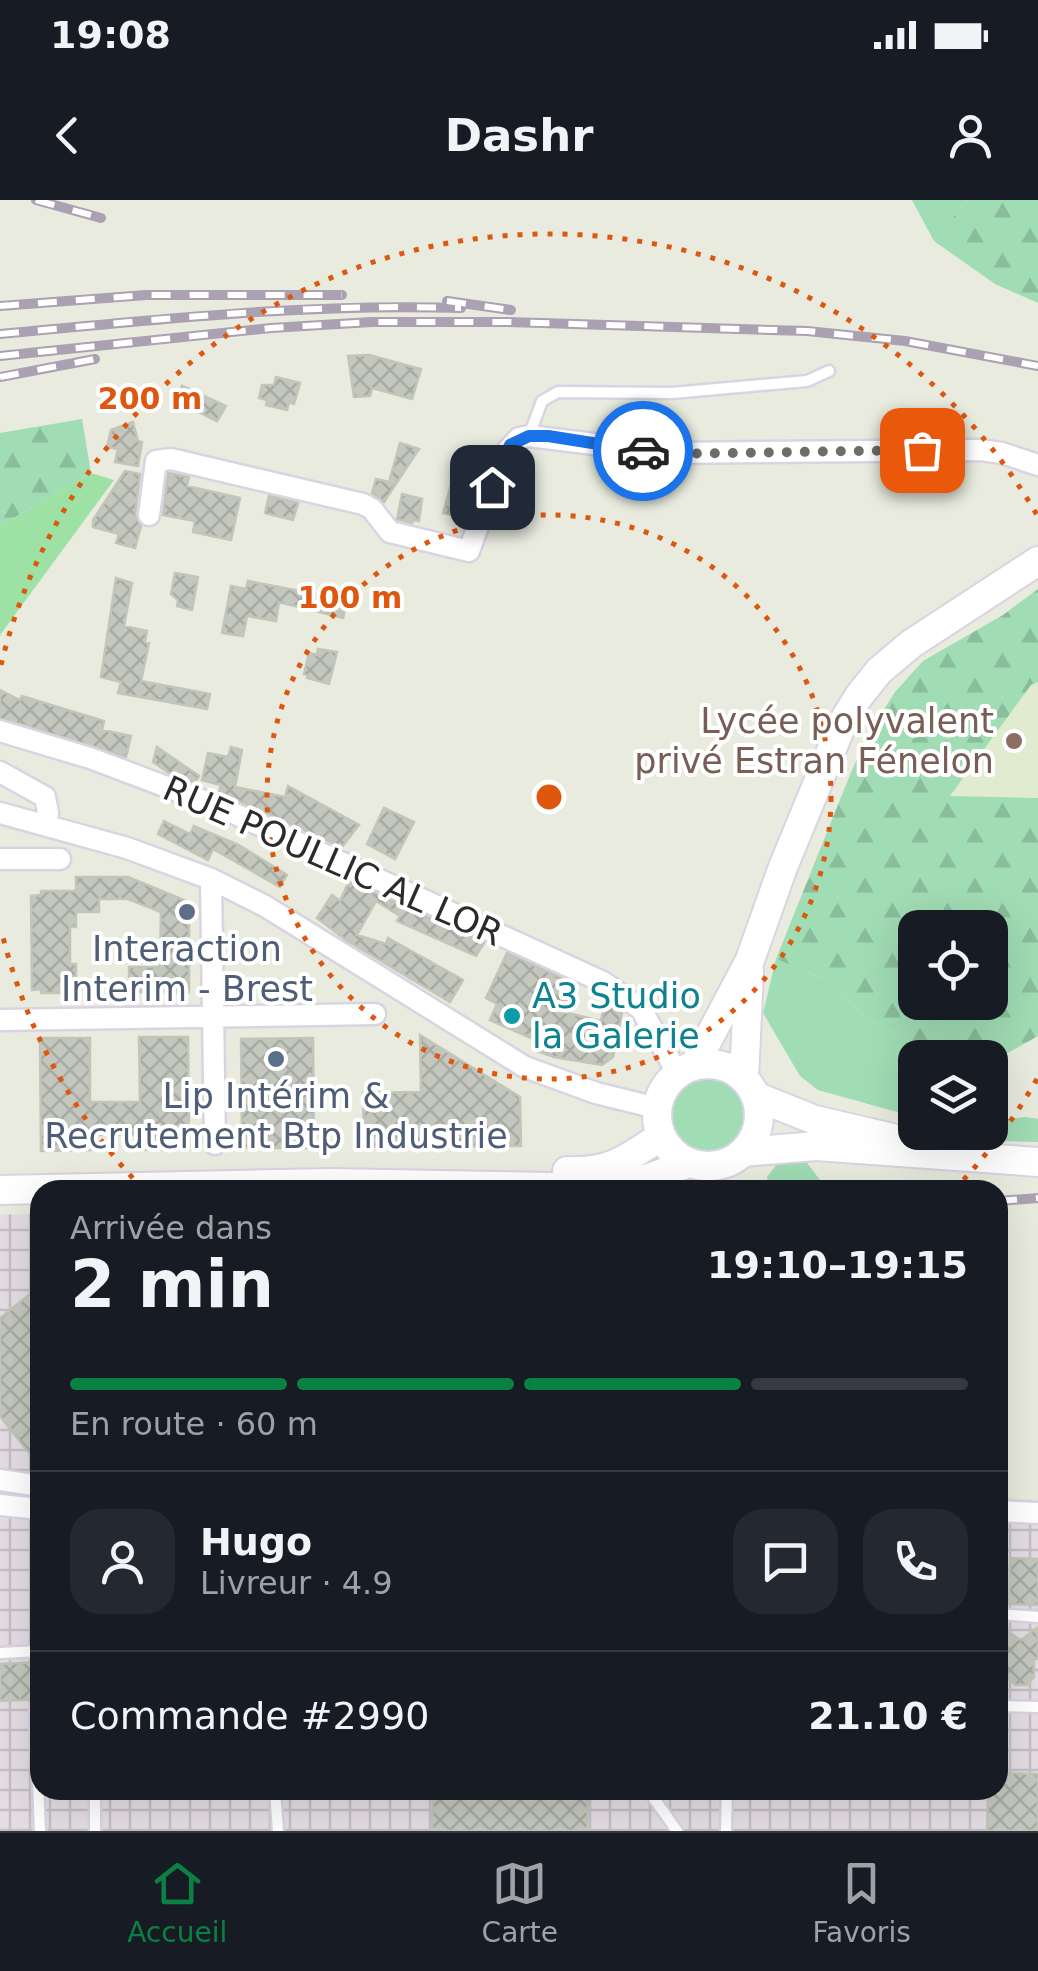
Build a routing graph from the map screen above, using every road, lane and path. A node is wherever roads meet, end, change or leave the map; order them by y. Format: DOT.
graph roads {
  1 [pos="829,371"];
  2 [pos="529,436"];
  3 [pos="1038,466"];
  4 [pos="149,515"];
  5 [pos="1038,561"];
  6 [pos="0,731"];
  7 [pos="8,776"];
  8 [pos="8,815"];
  9 [pos="46,825"];
  10 [pos="0,859"];
  11 [pos="60,859"];
  12 [pos="212,879"];
  13 [pos="750,960"];
  14 [pos="376,1014"];
  15 [pos="214,1016"];
  16 [pos="0,1020"];
  17 [pos="686,1070"];
  18 [pos="750,1088"];
  19 [pos="659,1122"];
  20 [pos="215,1144"];
  21 [pos="744,1152"];
  22 [pos="1038,1152"];
  23 [pos="689,1162"];
  24 [pos="1038,1162"];
  25 [pos="0,1173"];
  26 [pos="643,1180"];
  27 [pos="30,1189"];
  28 [pos="0,1190"];
  29 [pos="0,1480"];
  30 [pos="30,1485"];
  31 [pos="30,1493"];
  32 [pos="8,1506"];
  33 [pos="1008,1512"];
  34 [pos="1038,1513"];
  35 [pos="1008,1615"];
  36 [pos="1038,1617"];
  37 [pos="30,1652"];
  38 [pos="0,1653"];
  39 [pos="1008,1706"];
  40 [pos="1038,1707"];
  41 [pos="39,1800"];
  42 [pos="94,1800"];
  43 [pos="276,1800"];
  44 [pos="655,1800"];
  45 [pos="728,1800"];
  46 [pos="40,1831"];
  47 [pos="95,1831"];
  48 [pos="278,1831"];
  49 [pos="677,1831"];
  50 [pos="726,1831"];
  1 -- 2 [label="lane"];
  2 -- 3 [label="street"];
  2 -- 4 [label="street"];
  5 -- 13 [label="main road"];
  6 -- 17 [label="street, RUE POULLIC AL LOR"];
  7 -- 8 [label="street"];
  7 -- 9 [label="street"];
  8 -- 9 [label="street"];
  9 -- 12 [label="street"];
  10 -- 11 [label="street"];
  12 -- 15 [label="street"];
  12 -- 19 [label="street"];
  13 -- 17 [label="main road"];
  13 -- 18 [label="main road"];
  14 -- 15 [label="street"];
  15 -- 16 [label="street"];
  15 -- 20 [label="street"];
  17 -- 18 [label="main road"];
  17 -- 19 [label="main road"];
  18 -- 21 [label="main road"];
  18 -- 22 [label="main road"];
  19 -- 23 [label="main road"];
  19 -- 25 [label="main road"];
  21 -- 23 [label="main road"];
  21 -- 24 [label="main road"];
  23 -- 26 [label="main road"];
  27 -- 28 [label="main road"];
  29 -- 30 [label="street"];
  31 -- 32 [label="lane"];
  33 -- 34 [label="street"];
  35 -- 36 [label="lane"];
  37 -- 38 [label="lane"];
  39 -- 40 [label="lane"];
  41 -- 46 [label="lane"];
  42 -- 47 [label="lane"];
  43 -- 48 [label="lane"];
  44 -- 49 [label="lane"];
  45 -- 50 [label="lane"];
}
